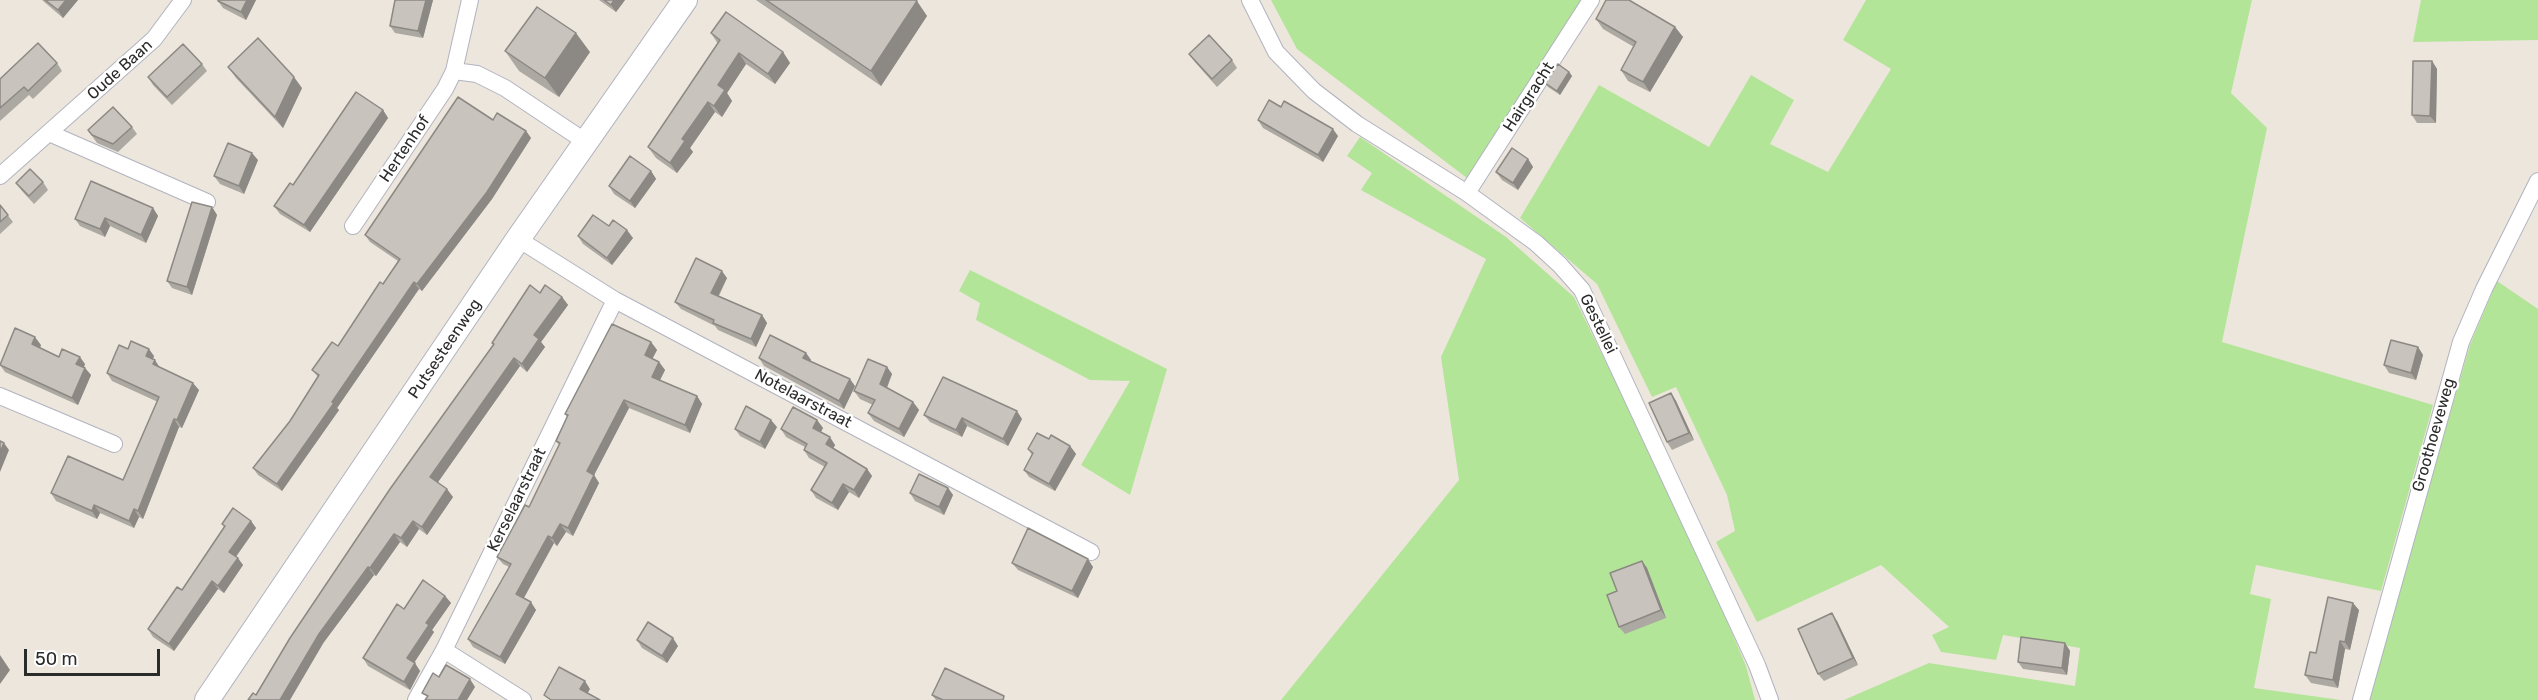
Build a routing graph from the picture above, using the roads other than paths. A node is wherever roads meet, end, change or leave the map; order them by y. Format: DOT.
graph roads {
  1 [pos="183,0"];
  2 [pos="470,0"];
  3 [pos="685,0"];
  4 [pos="1250,0"];
  5 [pos="1591,0"];
  6 [pos="454,71"];
  7 [pos="49,133"];
  8 [pos="586,142"];
  9 [pos="0,176"];
  10 [pos="2538,181"];
  11 [pos="1467,193"];
  12 [pos="207,202"];
  13 [pos="353,226"];
  14 [pos="518,239"];
  15 [pos="615,300"];
  16 [pos="0,396"];
  17 [pos="114,444"];
  18 [pos="1091,552"];
  19 [pos="444,650"];
  20 [pos="207,700"];
  21 [pos="416,700"];
  22 [pos="523,700"];
  23 [pos="1770,700"];
  24 [pos="2361,700"];
  1 -- 7 [label="street, Oude Baan"];
  2 -- 6 [label="street, Hertenhof"];
  3 -- 8 [label="main road, Putsesteenweg"];
  4 -- 11 [label="street, Gestellei"];
  5 -- 11 [label="street, Hairgracht"];
  6 -- 8 [label="street"];
  6 -- 13 [label="street, Hertenhof"];
  7 -- 9 [label="street, Oude Baan"];
  7 -- 12 [label="street"];
  8 -- 14 [label="main road, Putsesteenweg"];
  10 -- 24 [label="street, Groothoeveweg"];
  11 -- 23 [label="street, Gestellei"];
  14 -- 15 [label="street, Notelaarstraat"];
  14 -- 20 [label="main road, Putsesteenweg"];
  15 -- 18 [label="street, Notelaarstraat"];
  15 -- 19 [label="street, Kerselaarstraat"];
  16 -- 17 [label="street"];
  19 -- 21 [label="street, Kerselaarstraat"];
  19 -- 22 [label="street"];
}
